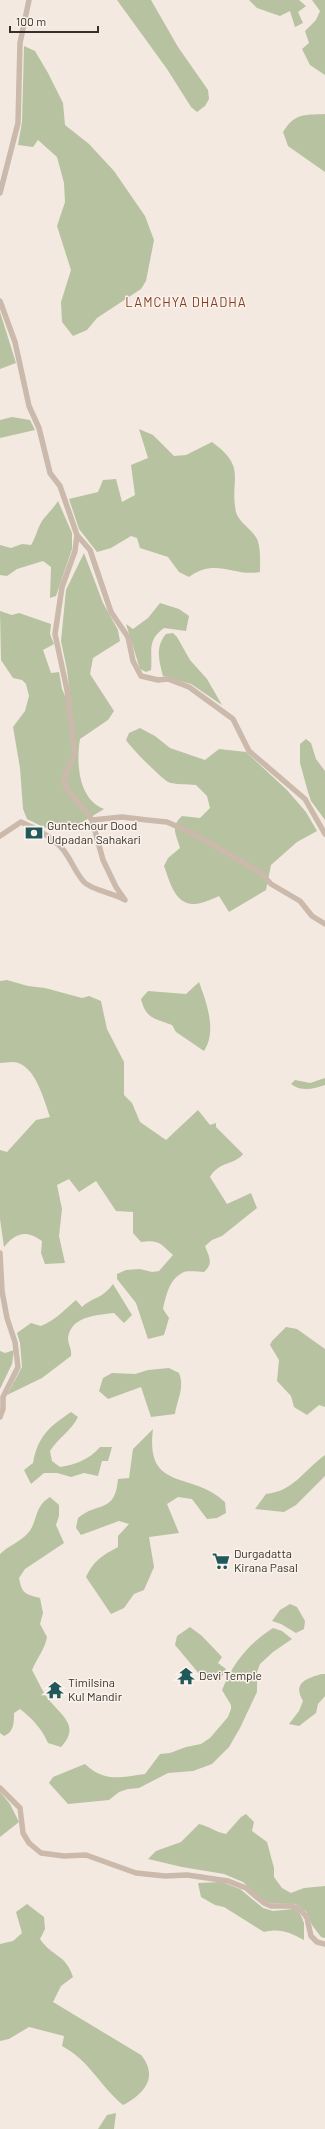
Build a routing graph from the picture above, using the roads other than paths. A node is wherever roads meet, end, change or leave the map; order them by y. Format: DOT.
graph roads {
  1 [pos="29,0"];
  2 [pos="0,193"];
  3 [pos="0,300"];
  4 [pos="77,535"];
  5 [pos="92,820"];
  6 [pos="325,834"];
  7 [pos="0,836"];
  8 [pos="325,924"];
  9 [pos="0,1253"];
  10 [pos="0,1418"];
  11 [pos="0,1788"];
  12 [pos="325,1944"];
  1 -- 2 [label="street"];
  3 -- 4 [label="street"];
  4 -- 5 [label="street"];
  4 -- 6 [label="street"];
  5 -- 7 [label="street"];
  5 -- 8 [label="street"];
  9 -- 10 [label="street"];
  11 -- 12 [label="street"];
}
